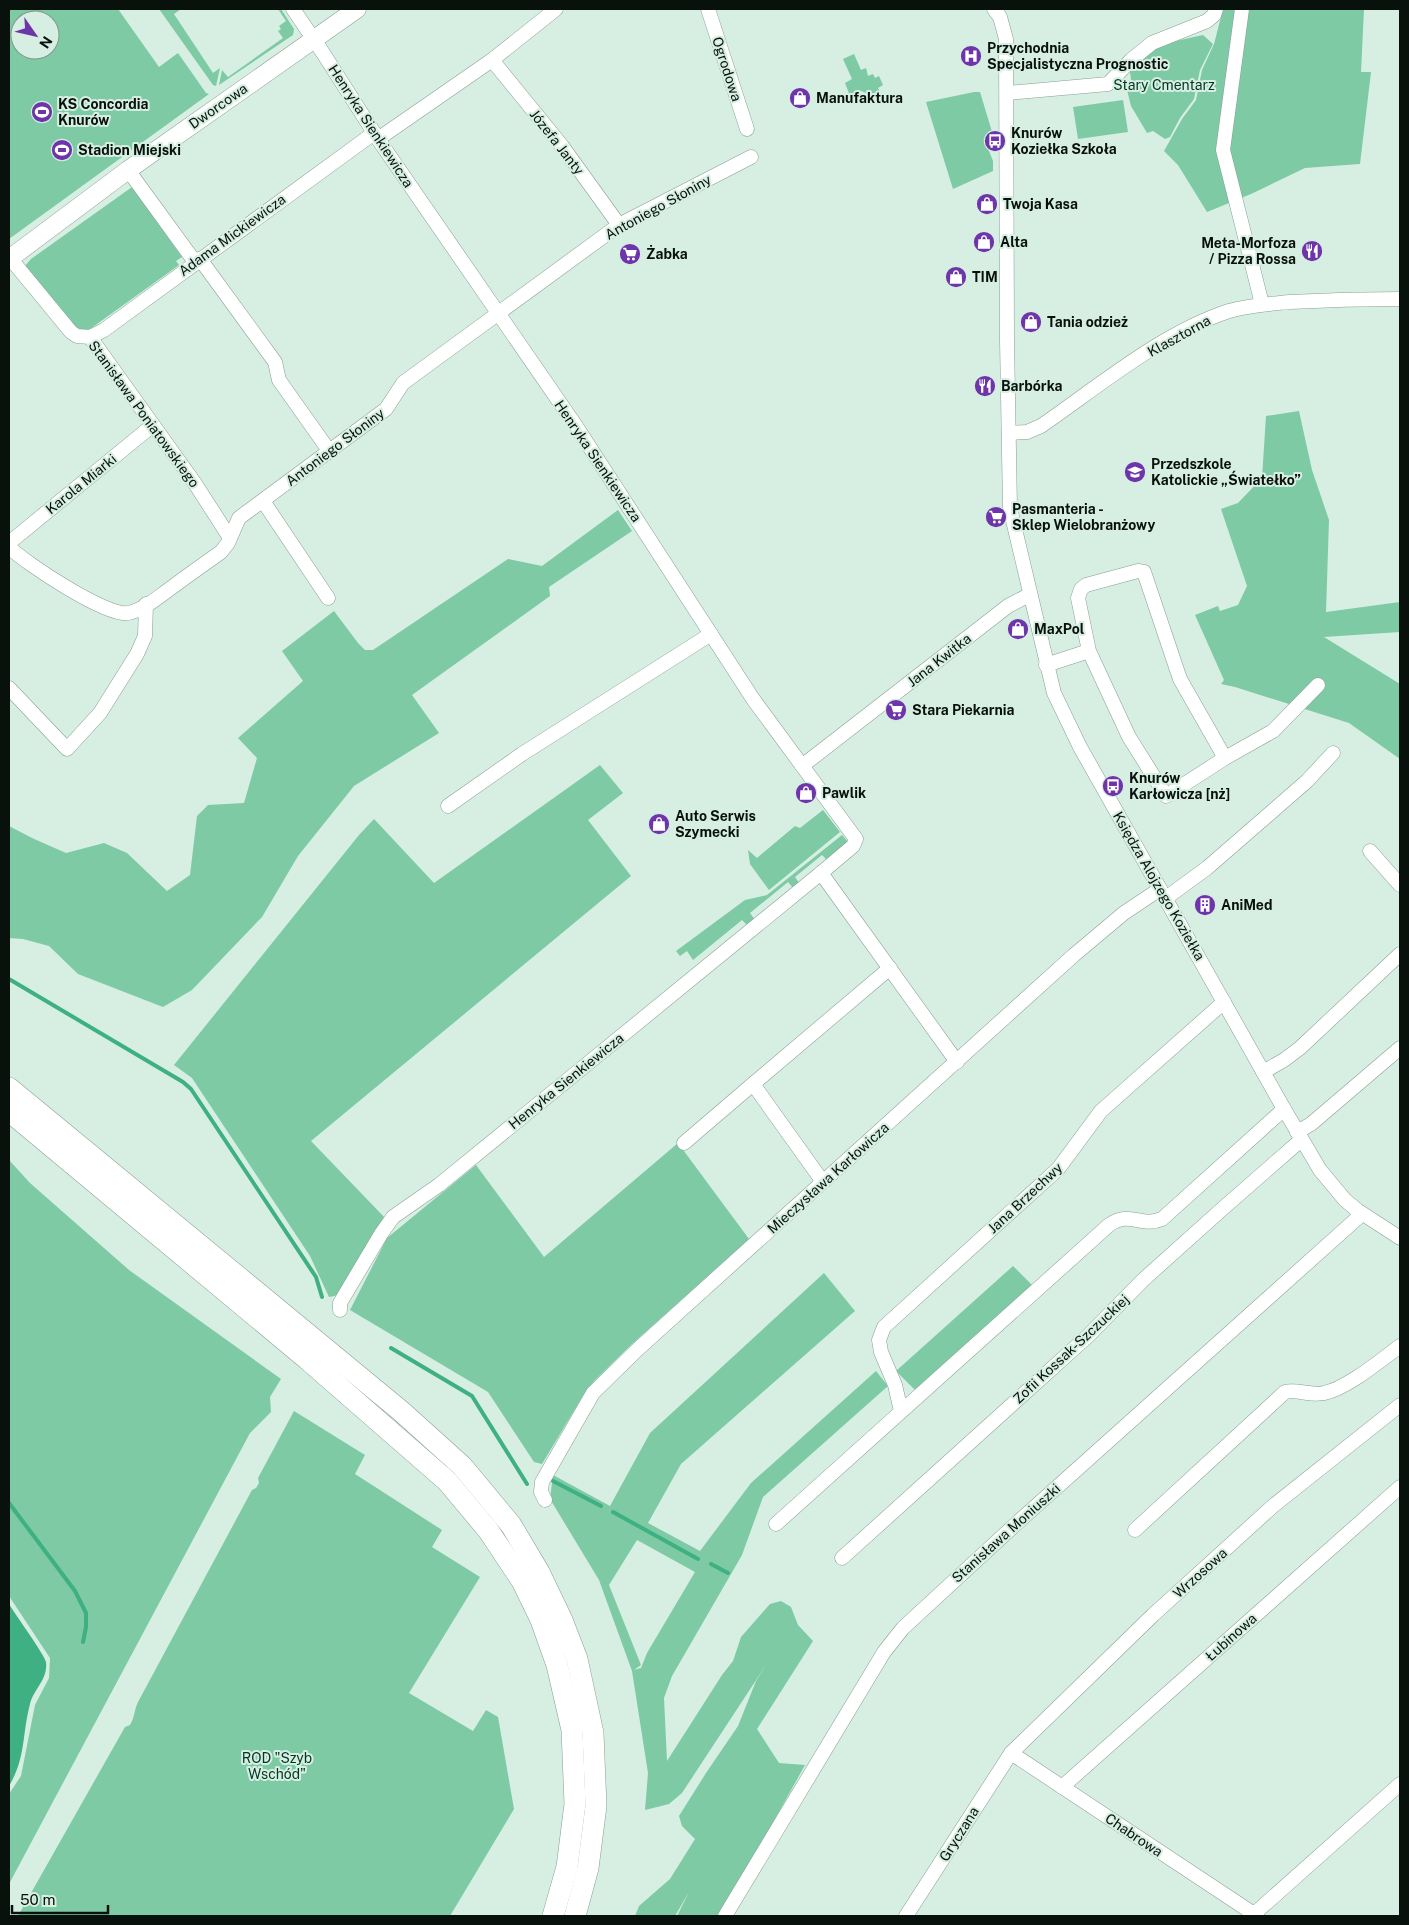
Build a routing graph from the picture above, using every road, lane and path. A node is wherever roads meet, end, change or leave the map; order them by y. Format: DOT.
graph roads {
  1 [pos="292,9"];
  2 [pos="357,9"];
  3 [pos="556,9"];
  4 [pos="708,9"];
  5 [pos="994,9"];
  6 [pos="1216,9"];
  7 [pos="1242,9"];
  8 [pos="314,40"];
  9 [pos="492,60"];
  10 [pos="1007,94"];
  11 [pos="746,129"];
  12 [pos="376,136"];
  13 [pos="751,157"];
  14 [pos="128,170"];
  15 [pos="619,225"];
  16 [pos="9,258"];
  17 [pos="197,260"];
  18 [pos="1400,299"];
  19 [pos="1262,304"];
  20 [pos="498,315"];
  21 [pos="90,337"];
  22 [pos="154,425"];
  23 [pos="1009,433"];
  24 [pos="330,452"];
  25 [pos="263,501"];
  26 [pos="230,538"];
  27 [pos="10,550"];
  28 [pos="1030,595"];
  29 [pos="328,598"];
  30 [pos="146,604"];
  31 [pos="711,634"];
  32 [pos="1089,652"];
  33 [pos="1046,665"];
  34 [pos="1318,685"];
  35 [pos="9,688"];
  36 [pos="1333,753"];
  37 [pos="1225,758"];
  38 [pos="802,766"];
  39 [pos="448,806"];
  40 [pos="1370,850"];
  41 [pos="821,874"];
  42 [pos="1400,884"];
  43 [pos="1163,893"];
  44 [pos="1400,954"];
  45 [pos="890,968"];
  46 [pos="1224,1002"];
  47 [pos="1400,1048"];
  48 [pos="957,1062"];
  49 [pos="1263,1072"];
  50 [pos="753,1084"];
  51 [pos="9,1088"];
  52 [pos="1284,1109"];
  53 [pos="9,1111"];
  54 [pos="1299,1136"];
  55 [pos="684,1143"];
  56 [pos="823,1182"];
  57 [pos="1362,1214"];
  58 [pos="1400,1238"];
  59 [pos="340,1310"];
  60 [pos="1400,1346"];
  61 [pos="1400,1405"];
  62 [pos="900,1411"];
  63 [pos="1400,1488"];
  64 [pos="545,1500"];
  65 [pos="776,1524"];
  66 [pos="1135,1530"];
  67 [pos="842,1558"];
  68 [pos="1010,1753"];
  69 [pos="1400,1784"];
  70 [pos="1062,1787"];
  71 [pos="1256,1915"];
  72 [pos="554,1916"];
  73 [pos="575,1916"];
  74 [pos="725,1916"];
  75 [pos="906,1916"];
  1 -- 8 [label="street, Henryka Sienkiewicza"];
  2 -- 8 [label="main road, Dworcowa"];
  3 -- 9 [label="street, Adama Mickiewicza"];
  4 -- 11 [label="street, Ogrodowa"];
  5 -- 10 [label="street, Księdza Alojzego Koziełka"];
  6 -- 10 [label="street"];
  7 -- 19 [label="street"];
  8 -- 12 [label="street, Henryka Sienkiewicza"];
  8 -- 14 [label="main road, Dworcowa"];
  9 -- 12 [label="street, Adama Mickiewicza"];
  9 -- 15 [label="street, Józefa Janty"];
  10 -- 23 [label="street, Księdza Alojzego Koziełka"];
  12 -- 17 [label="street, Adama Mickiewicza"];
  12 -- 20 [label="street, Henryka Sienkiewicza"];
  13 -- 15 [label="street, Antoniego Słoniny"];
  14 -- 16 [label="main road, Dworcowa"];
  14 -- 17 [label="street"];
  15 -- 20 [label="street, Antoniego Słoniny"];
  16 -- 21 [label="street, Stanisława Poniatowskiego"];
  17 -- 21 [label="street, Adama Mickiewicza"];
  17 -- 24 [label="street"];
  18 -- 19 [label="street, Klasztorna"];
  19 -- 23 [label="street, Klasztorna"];
  20 -- 24 [label="street, Antoniego Słoniny"];
  20 -- 31 [label="street, Henryka Sienkiewicza"];
  21 -- 22 [label="street, Stanisława Poniatowskiego"];
  22 -- 26 [label="street, Stanisława Poniatowskiego"];
  22 -- 27 [label="street, Karola Miarki"];
  23 -- 28 [label="street, Księdza Alojzego Koziełka"];
  24 -- 25 [label="street, Antoniego Słoniny"];
  25 -- 26 [label="street, Antoniego Słoniny"];
  25 -- 29 [label="street"];
  26 -- 30 [label="street, Antoniego Słoniny"];
  27 -- 30 [label="street, Antoniego Słoniny"];
  28 -- 33 [label="street, Księdza Alojzego Koziełka"];
  28 -- 38 [label="street, Jana Kwitka"];
  30 -- 35 [label="street"];
  31 -- 38 [label="street, Henryka Sienkiewicza"];
  31 -- 39 [label="street"];
  32 -- 33 [label="street"];
  32 -- 37 [label="street"];
  32 -- 37 [label="street"];
  33 -- 43 [label="street, Księdza Alojzego Koziełka"];
  34 -- 37 [label="street"];
  36 -- 43 [label="street, Mieczysława Karłowicza"];
  38 -- 41 [label="street, Henryka Sienkiewicza"];
  40 -- 42 [label="street"];
  41 -- 45 [label="street"];
  41 -- 59 [label="street, Henryka Sienkiewicza"];
  43 -- 46 [label="street, Księdza Alojzego Koziełka"];
  43 -- 48 [label="street, Mieczysława Karłowicza"];
  44 -- 49 [label="street"];
  45 -- 48 [label="street"];
  45 -- 50 [label="street"];
  46 -- 49 [label="street, Księdza Alojzego Koziełka"];
  46 -- 62 [label="street, Jana Brzechwy"];
  47 -- 54 [label="street, Zofii Kossak-Szczuckiej"];
  48 -- 56 [label="street, Mieczysława Karłowicza"];
  49 -- 52 [label="street, Księdza Alojzego Koziełka"];
  50 -- 55 [label="street"];
  50 -- 56 [label="street"];
  51 -- 73 [label="highway"];
  52 -- 54 [label="street, Księdza Alojzego Koziełka"];
  52 -- 62 [label="street"];
  53 -- 72 [label="highway"];
  54 -- 57 [label="street, Księdza Alojzego Koziełka"];
  54 -- 67 [label="street, Zofii Kossak-Szczuckiej"];
  56 -- 64 [label="street, Mieczysława Karłowicza"];
  57 -- 58 [label="street, Księdza Alojzego Koziełka"];
  57 -- 74 [label="street, Stanisława Moniuszki"];
  60 -- 66 [label="street"];
  61 -- 68 [label="street, Wrzosowa"];
  62 -- 65 [label="street"];
  63 -- 70 [label="street, Łubinowa"];
  68 -- 70 [label="street, Chabrowa"];
  68 -- 75 [label="street, Gryczana"];
  69 -- 71 [label="street"];
  70 -- 71 [label="street, Chabrowa"];
}
